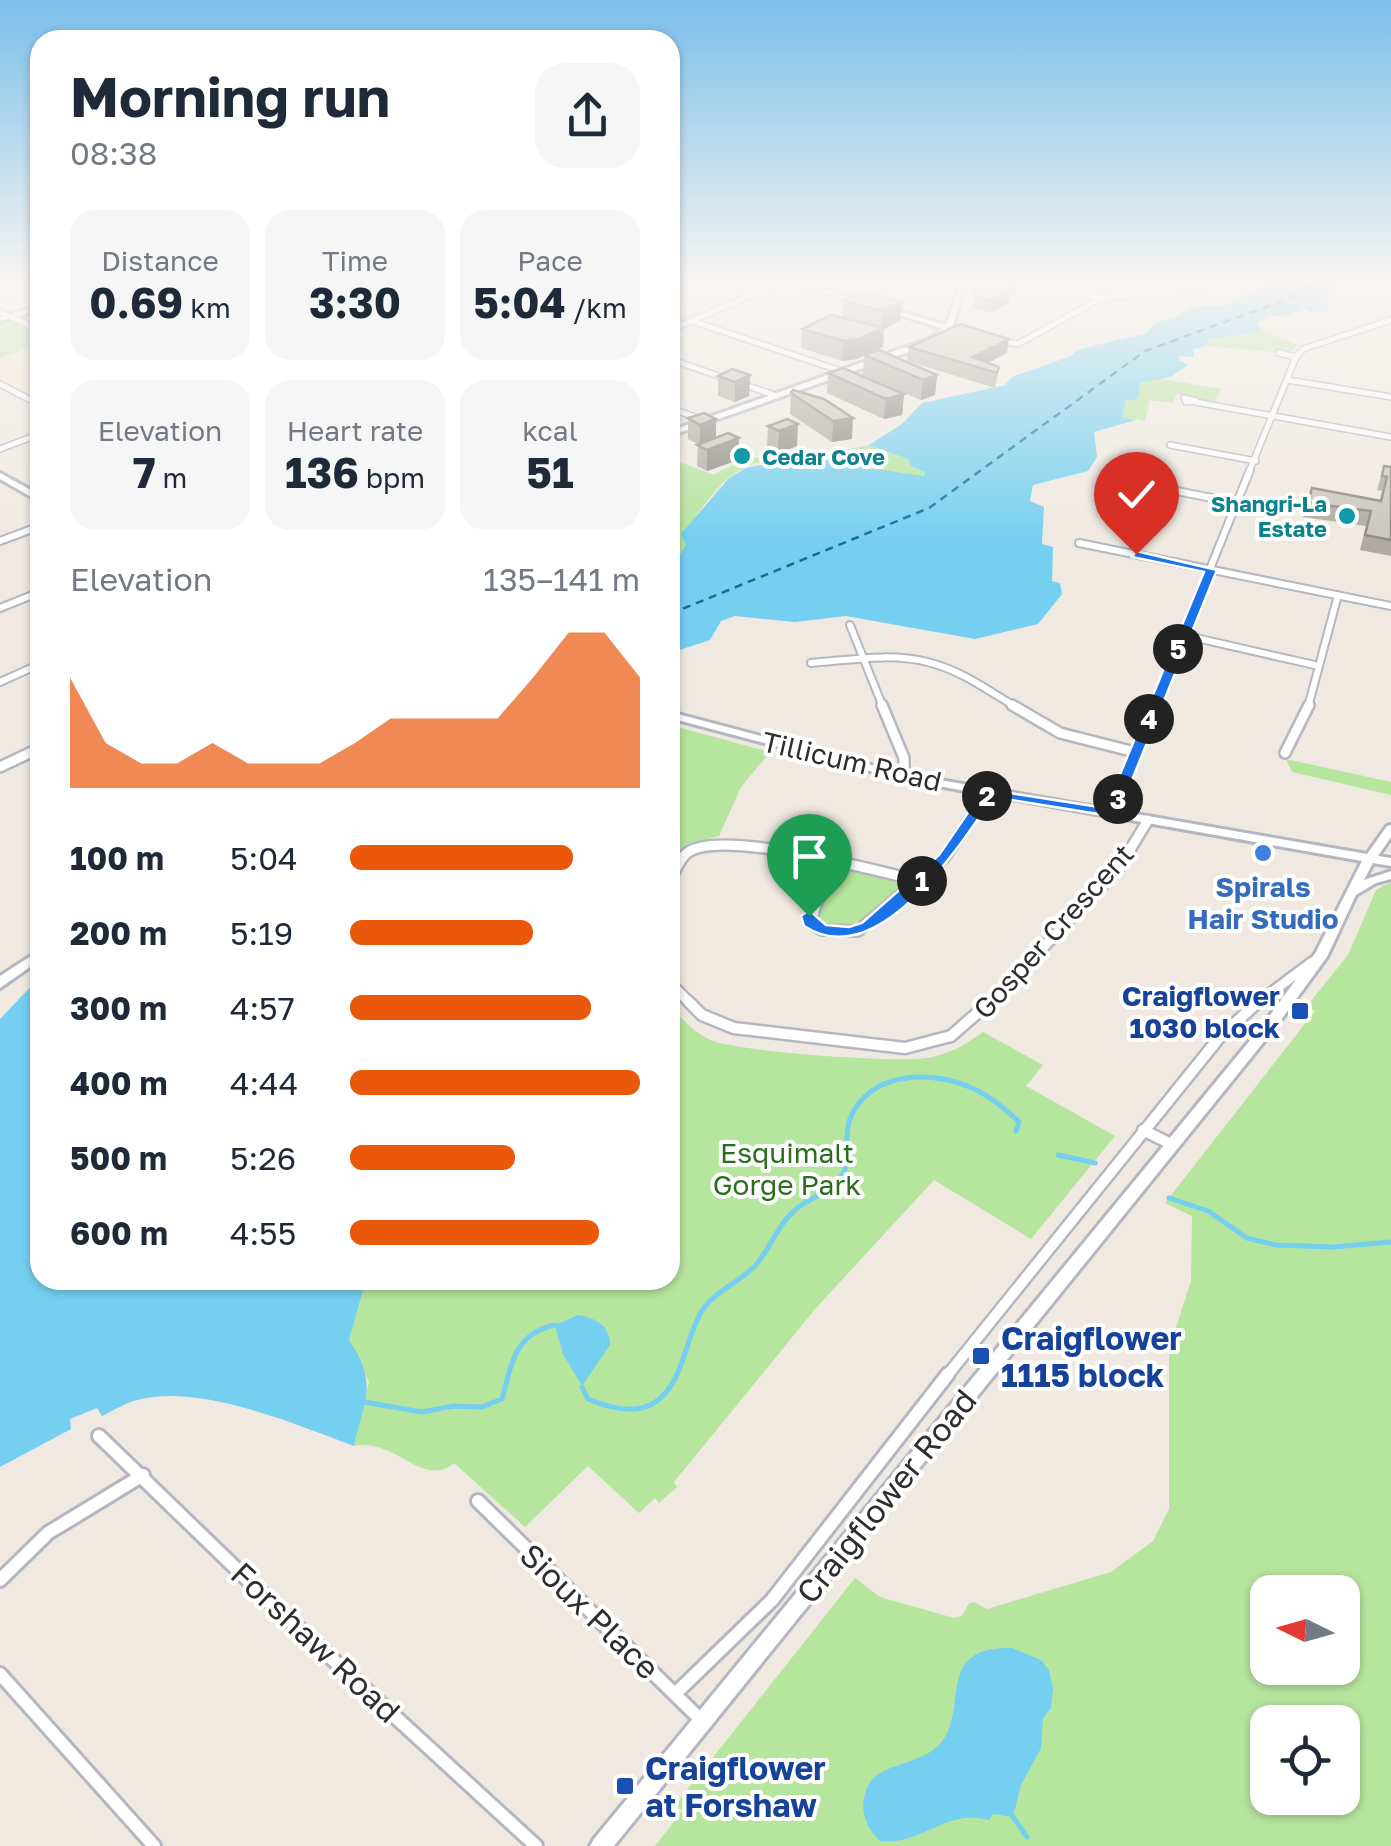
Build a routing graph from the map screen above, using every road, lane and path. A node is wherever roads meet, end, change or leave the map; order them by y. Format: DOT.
graph roads {
  1 [pos="704,370"];
  2 [pos="838,370"];
  3 [pos="849,370"];
  4 [pos="1291,370"];
  5 [pos="844,372"];
  6 [pos="1288,380"];
  7 [pos="0,384"];
  8 [pos="1389,395"];
  9 [pos="777,396"];
  10 [pos="30,400"];
  11 [pos="1195,402"];
  12 [pos="680,412"];
  13 [pos="1274,416"];
  14 [pos="706,421"];
  15 [pos="680,430"];
  16 [pos="1391,436"];
  17 [pos="30,438"];
  18 [pos="1170,445"];
  19 [pos="0,448"];
  20 [pos="1256,460"];
  21 [pos="0,476"];
  22 [pos="1161,488"];
  23 [pos="30,494"];
  24 [pos="1238,503"];
  25 [pos="30,530"];
  26 [pos="0,541"];
  27 [pos="1080,543"];
  28 [pos="1210,570"];
  29 [pos="30,596"];
  30 [pos="1338,596"];
  31 [pos="1391,606"];
  32 [pos="0,608"];
  33 [pos="850,625"];
  34 [pos="1184,634"];
  35 [pos="864,659"];
  36 [pos="810,663"];
  37 [pos="1319,666"];
  38 [pos="30,668"];
  39 [pos="0,682"];
  40 [pos="680,718"];
  41 [pos="30,752"];
  42 [pos="1135,752"];
  43 [pos="1285,753"];
  44 [pos="0,766"];
  45 [pos="904,777"];
  46 [pos="989,792"];
  47 [pos="1112,814"];
  48 [pos="1148,820"];
  49 [pos="1391,828"];
  50 [pos="1369,858"];
  51 [pos="831,862"];
  52 [pos="1391,862"];
  53 [pos="680,863"];
  54 [pos="1391,874"];
  55 [pos="922,880"];
  56 [pos="1348,902"];
  57 [pos="1322,954"];
  58 [pos="30,961"];
  59 [pos="0,983"];
  60 [pos="680,994"];
  61 [pos="1142,1130"];
  62 [pos="1171,1144"];
  63 [pos="99,1436"];
  64 [pos="142,1475"];
  65 [pos="478,1500"];
  66 [pos="0,1580"];
  67 [pos="0,1674"];
  68 [pos="675,1694"];
  69 [pos="702,1721"];
  70 [pos="154,1846"];
  71 [pos="536,1846"];
  72 [pos="601,1846"];
  1 -- 9 [label="street"];
  2 -- 5 [label="street"];
  3 -- 5 [label="main road"];
  4 -- 6 [label="street"];
  5 -- 9 [label="main road"];
  6 -- 8 [label="street"];
  6 -- 13 [label="street"];
  7 -- 10 [label="street"];
  9 -- 14 [label="main road"];
  11 -- 13 [label="street"];
  12 -- 14 [label="street"];
  13 -- 16 [label="street"];
  13 -- 20 [label="street"];
  14 -- 15 [label="main road"];
  17 -- 19 [label="street"];
  18 -- 20 [label="street"];
  20 -- 24 [label="street"];
  21 -- 23 [label="main road"];
  22 -- 24 [label="street"];
  24 -- 28 [label="street"];
  25 -- 26 [label="street"];
  27 -- 28 [label="street"];
  28 -- 30 [label="street"];
  28 -- 34 [label="street"];
  29 -- 32 [label="street"];
  30 -- 31 [label="street"];
  30 -- 37 [label="street"];
  33 -- 35 [label="street"];
  34 -- 37 [label="street"];
  34 -- 42 [label="street"];
  35 -- 36 [label="street"];
  35 -- 42 [label="street"];
  35 -- 45 [label="street"];
  37 -- 43 [label="street"];
  38 -- 39 [label="street"];
  40 -- 45 [label="main road, Tillicum Road"];
  41 -- 44 [label="street"];
  42 -- 47 [label="street"];
  45 -- 46 [label="main road, Tillicum Road"];
  46 -- 47 [label="main road, Tillicum Road"];
  46 -- 55 [label="street"];
  47 -- 48 [label="main road, Tillicum Road"];
  48 -- 50 [label="main road, Tillicum Road"];
  48 -- 60 [label="street, Gosper Crescent"];
  49 -- 50 [label="main road, Craigflower Road"];
  50 -- 52 [label="main road, Tillicum Road"];
  50 -- 56 [label="main road, Craigflower Road"];
  51 -- 53 [label="street"];
  51 -- 55 [label="street"];
  51 -- 55 [label="street"];
  54 -- 56 [label="main road"];
  56 -- 57 [label="main road, Craigflower Road"];
  57 -- 61 [label="street, Craigflower Road"];
  57 -- 62 [label="main road, Craigflower Road"];
  58 -- 59 [label="main road"];
  61 -- 62 [label="street"];
  61 -- 68 [label="street, Craigflower Road"];
  62 -- 69 [label="main road, Craigflower Road"];
  63 -- 64 [label="street, Forshaw Road"];
  64 -- 66 [label="street"];
  64 -- 71 [label="street, Forshaw Road"];
  65 -- 68 [label="street, Sioux Place"];
  67 -- 70 [label="street"];
  68 -- 69 [label="street, Sioux Place"];
  69 -- 72 [label="main road, Craigflower Road"];
}
